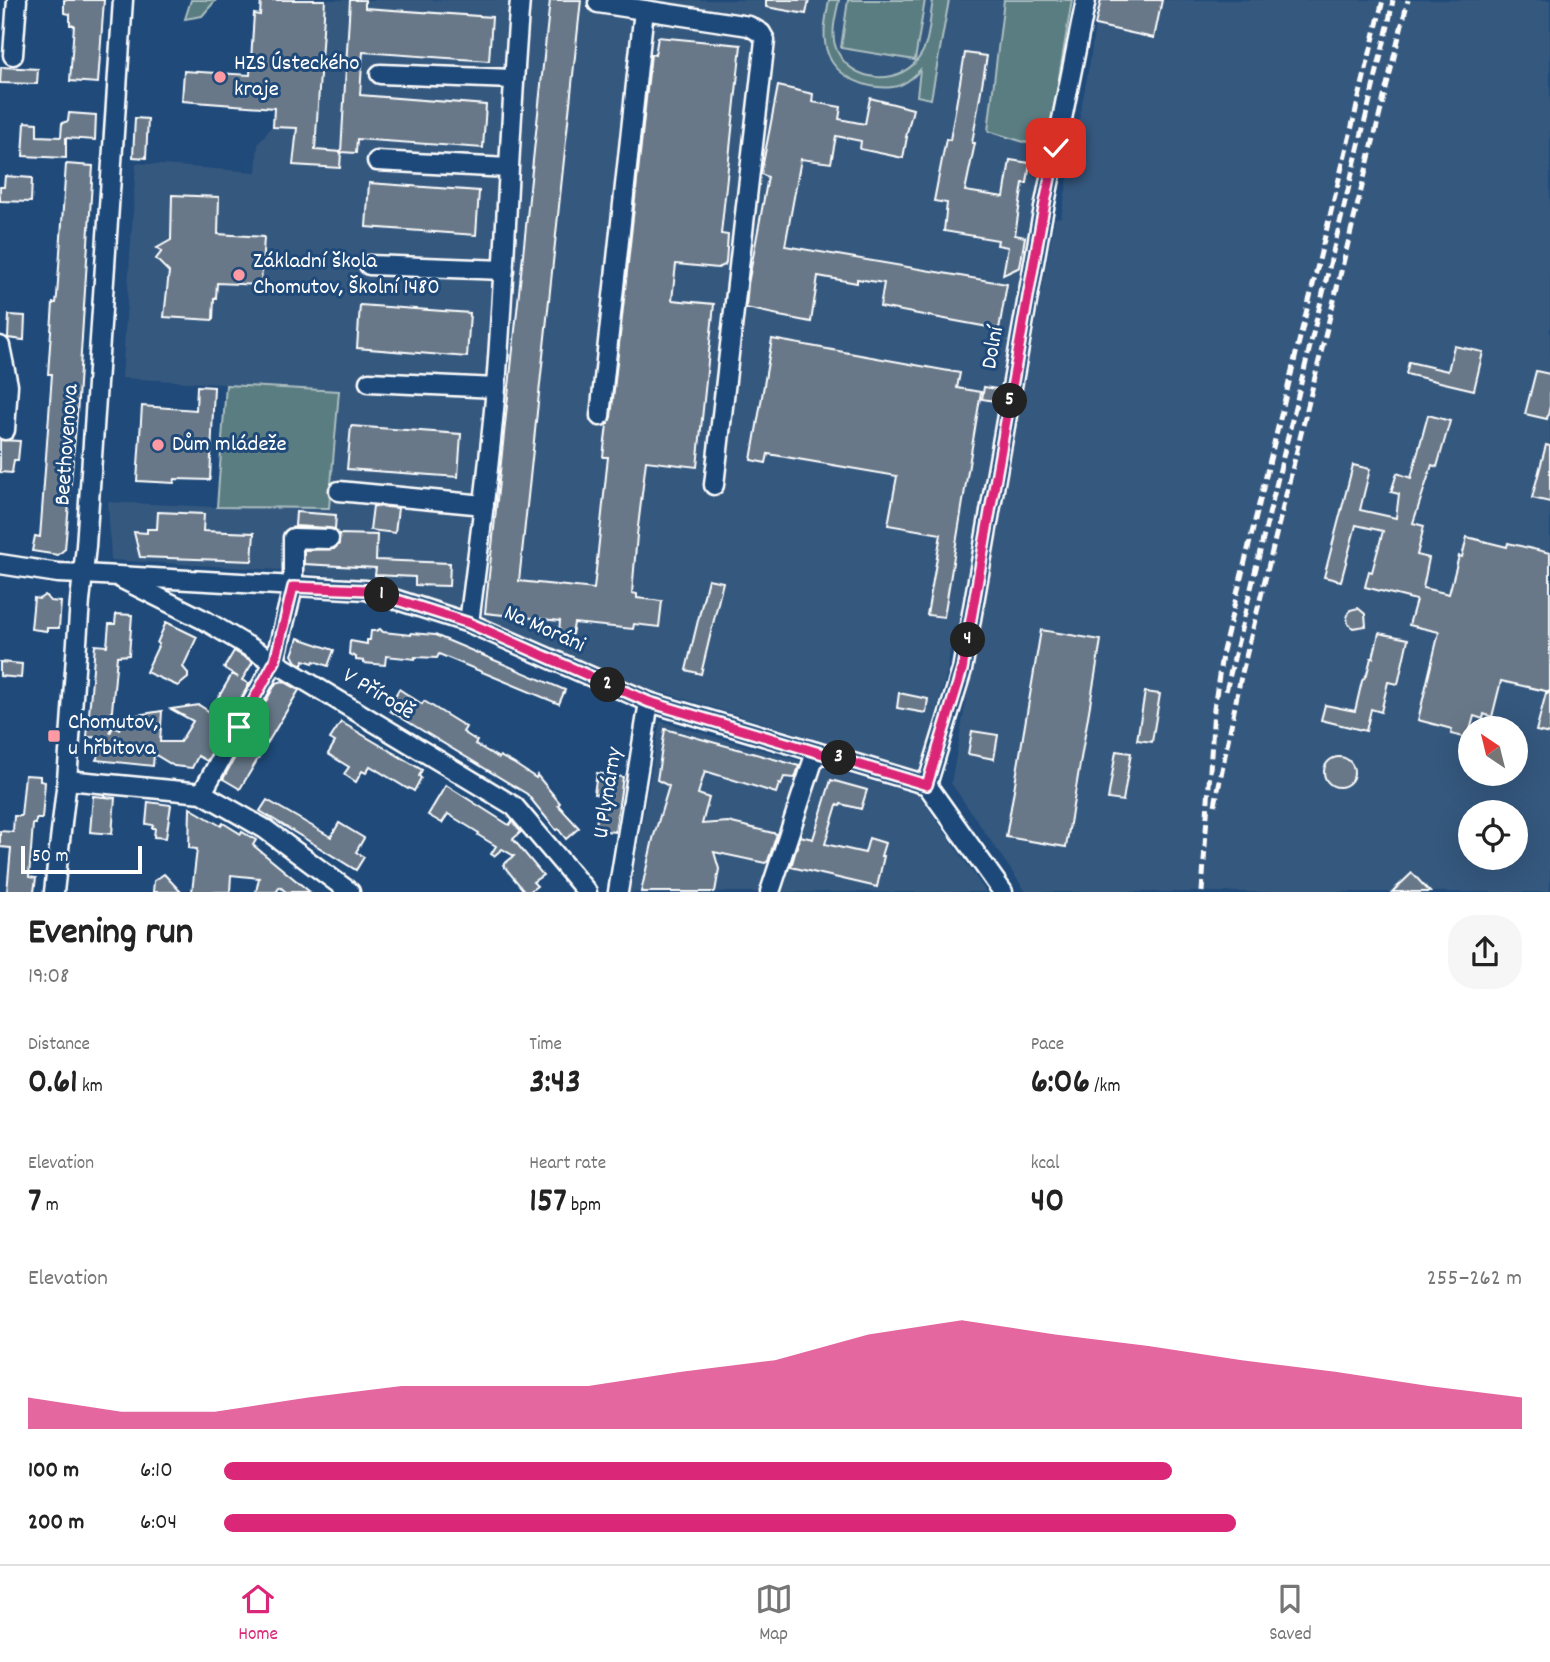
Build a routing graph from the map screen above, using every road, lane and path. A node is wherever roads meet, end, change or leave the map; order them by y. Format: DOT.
graph roads {
  1 [pos="17,0"];
  2 [pos="123,0"];
  3 [pos="520,0"];
  4 [pos="1086,0"];
  5 [pos="598,3"];
  6 [pos="636,6"];
  7 [pos="13,55"];
  8 [pos="380,74"];
  9 [pos="513,79"];
  10 [pos="377,161"];
  11 [pos="508,168"];
  12 [pos="369,265"];
  13 [pos="504,270"];
  14 [pos="0,346"];
  15 [pos="369,382"];
  16 [pos="496,388"];
  17 [pos="600,416"];
  18 [pos="5,430"];
  19 [pos="713,485"];
  20 [pos="339,491"];
  21 [pos="484,506"];
  22 [pos="329,539"];
  23 [pos="0,564"];
  24 [pos="83,575"];
  25 [pos="115,576"];
  26 [pos="293,587"];
  27 [pos="469,623"];
  28 [pos="275,661"];
  29 [pos="649,702"];
  30 [pos="816,752"];
  31 [pos="67,780"];
  32 [pos="927,785"];
  33 [pos="202,793"];
  34 [pos="54,892"];
  35 [pos="350,892"];
  36 [pos="587,892"];
  37 [pos="618,892"];
  38 [pos="770,892"];
  39 [pos="1003,892"];
  1 -- 7 [label="street"];
  2 -- 24 [label="street, Beethovenova"];
  3 -- 9 [label="street"];
  4 -- 32 [label="street, Dolní"];
  5 -- 6 [label="street"];
  6 -- 17 [label="street"];
  6 -- 19 [label="street"];
  8 -- 9 [label="street"];
  9 -- 11 [label="street"];
  10 -- 11 [label="street"];
  11 -- 13 [label="street"];
  12 -- 13 [label="street"];
  13 -- 16 [label="street"];
  14 -- 18 [label="street"];
  15 -- 16 [label="street"];
  16 -- 21 [label="street"];
  20 -- 21 [label="street"];
  21 -- 27 [label="street"];
  22 -- 26 [label="street"];
  23 -- 24 [label="street, Na Moráni"];
  24 -- 25 [label="street, Na Moráni"];
  24 -- 31 [label="street, Beethovenova"];
  25 -- 26 [label="street, Na Moráni"];
  25 -- 28 [label="street, V Přírodě"];
  26 -- 27 [label="street, Na Moráni"];
  26 -- 28 [label="street"];
  27 -- 29 [label="street, Na Moráni"];
  28 -- 33 [label="street"];
  28 -- 36 [label="street, V Přírodě"];
  29 -- 30 [label="street, Na Moráni"];
  29 -- 37 [label="street, U Plynárny"];
  30 -- 32 [label="street, Na Moráni"];
  30 -- 38 [label="street"];
  31 -- 33 [label="street"];
  31 -- 34 [label="street, Beethovenova"];
  32 -- 39 [label="street"];
  33 -- 35 [label="street"];
}
